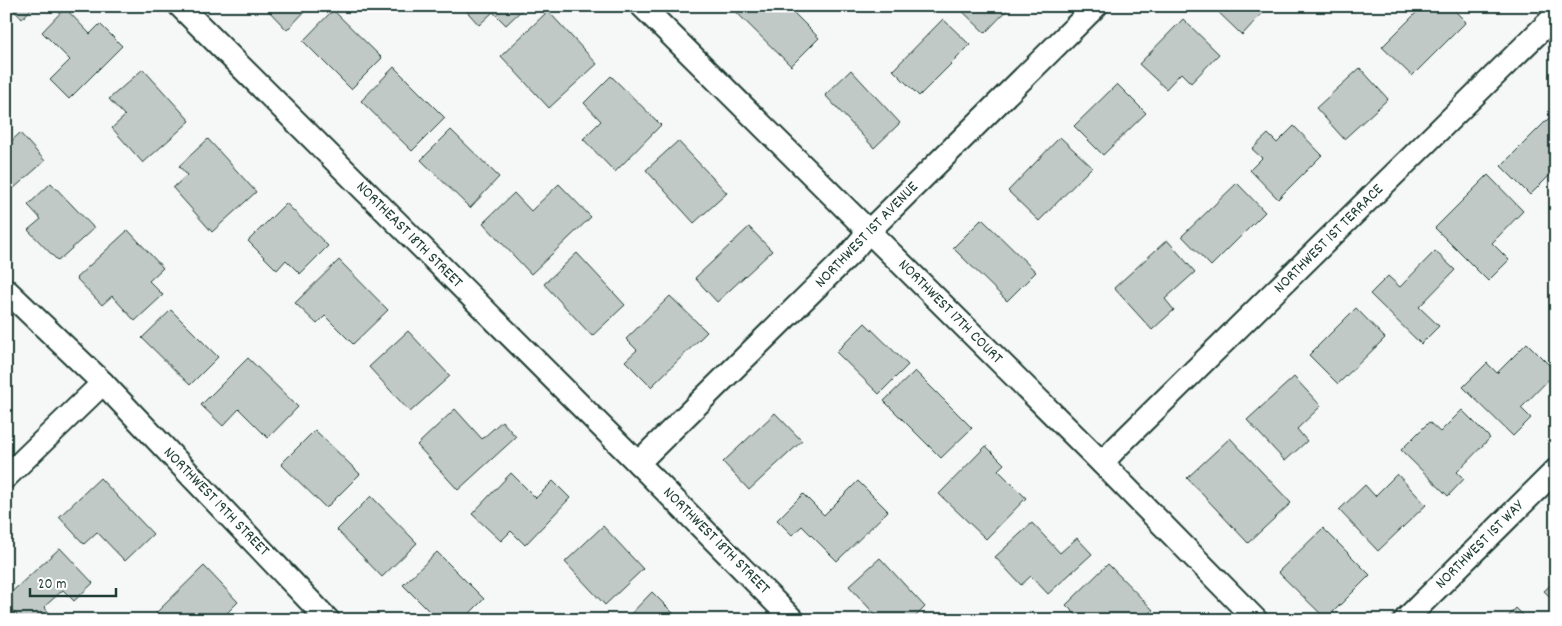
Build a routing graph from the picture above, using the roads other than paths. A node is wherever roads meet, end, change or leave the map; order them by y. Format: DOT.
graph roads {
  1 [pos="180,6"];
  2 [pos="642,6"];
  3 [pos="1096,6"];
  4 [pos="1556,15"];
  5 [pos="869,231"];
  6 [pos="6,290"];
  7 [pos="103,383"];
  8 [pos="638,463"];
  9 [pos="1102,464"];
  10 [pos="1556,470"];
  11 [pos="6,477"];
  12 [pos="790,619"];
  13 [pos="328,620"];
  14 [pos="1256,620"];
  15 [pos="1405,620"];
  1 -- 8 [label="street, NORTHEAST 18TH STREET"];
  2 -- 5 [label="street, NORTHWEST 17TH COURT"];
  3 -- 5 [label="street, NORTHWEST 1ST AVENUE"];
  4 -- 9 [label="street, NORTHWEST 1ST TERRACE"];
  5 -- 8 [label="street, NORTHWEST 1ST AVENUE"];
  5 -- 9 [label="street, NORTHWEST 17TH COURT"];
  6 -- 7 [label="street, NORTHWEST 19TH STREET"];
  7 -- 11 [label="street"];
  7 -- 13 [label="street, NORTHWEST 19TH STREET"];
  8 -- 12 [label="street, NORTHWEST 18TH STREET"];
  9 -- 14 [label="street, NORTHWEST 17TH COURT"];
  10 -- 15 [label="street, NORTHWEST 1ST WAY"];
}
